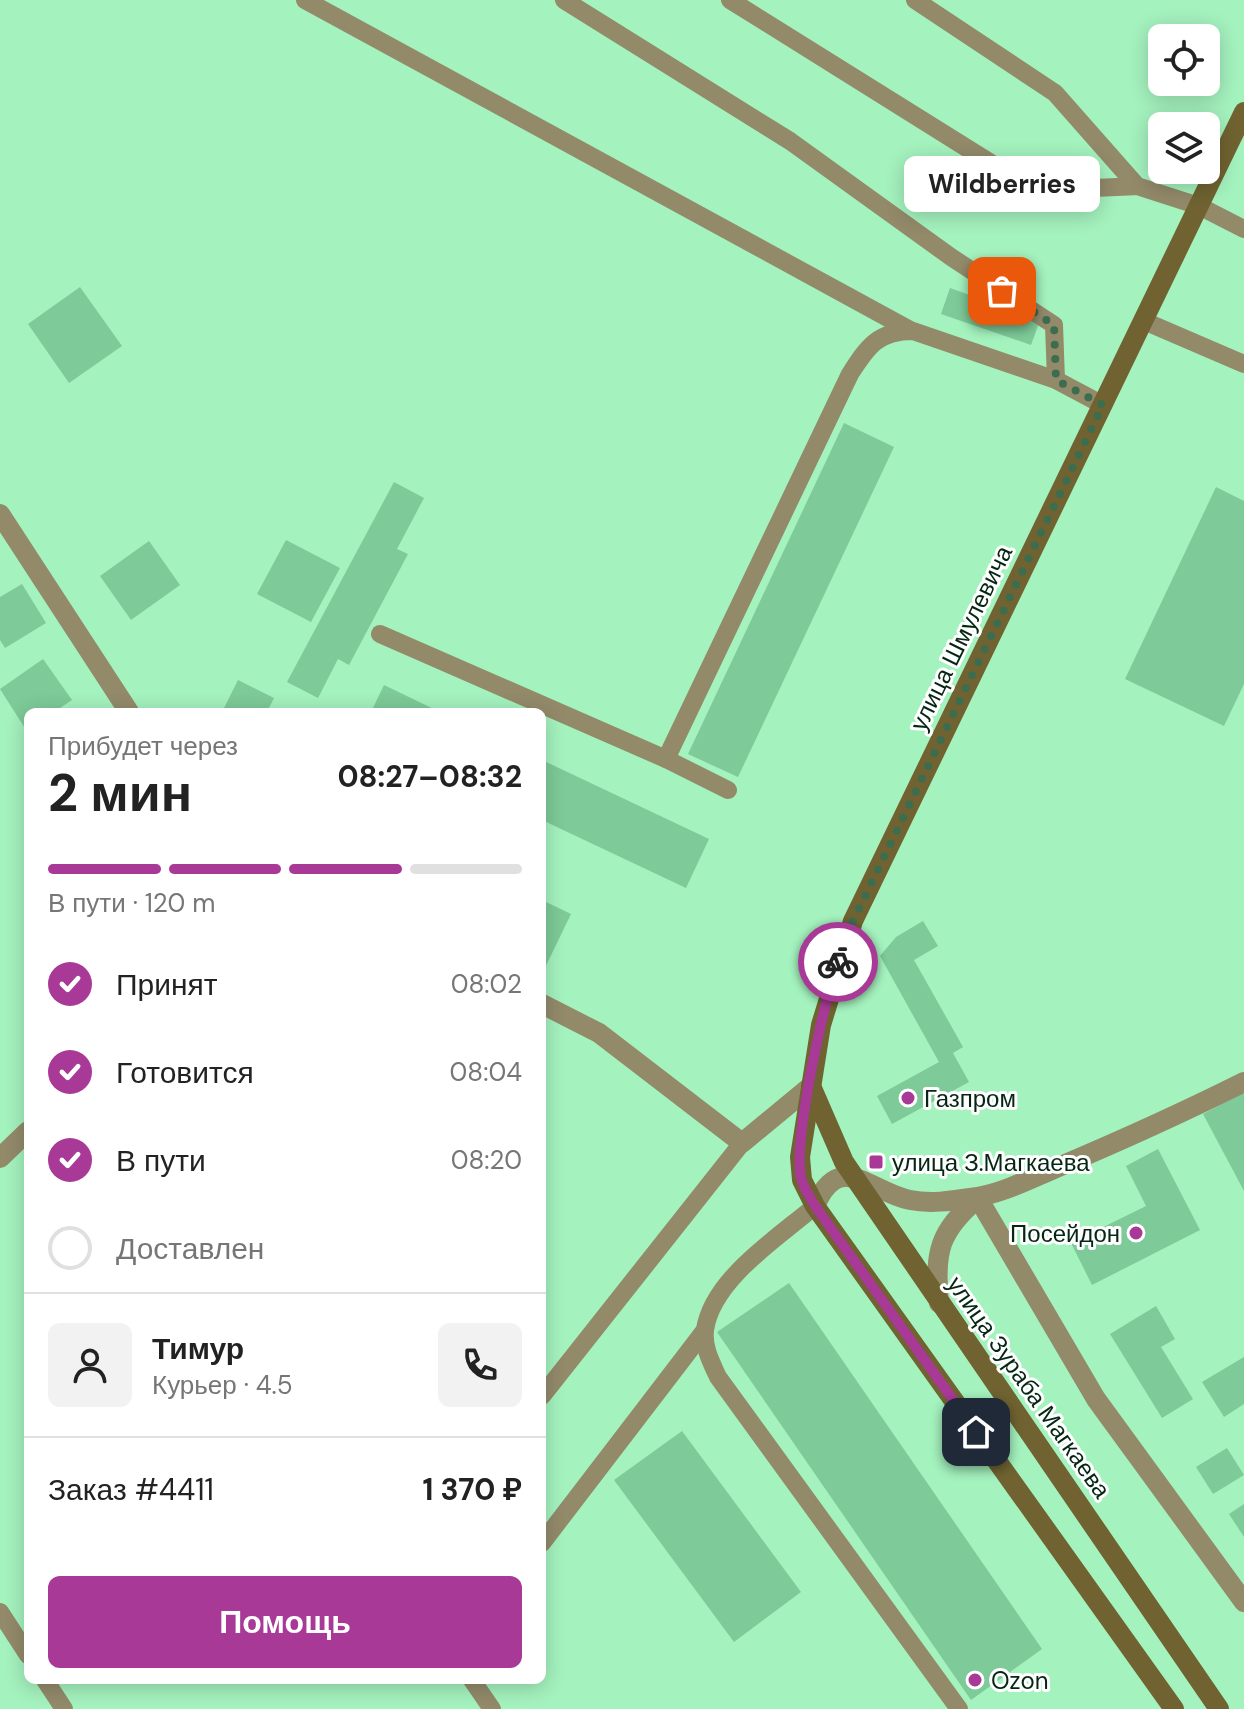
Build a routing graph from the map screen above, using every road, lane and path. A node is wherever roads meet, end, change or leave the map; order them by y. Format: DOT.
graph roads {
  1 [pos="305,0"];
  2 [pos="564,0"];
  3 [pos="730,0"];
  4 [pos="915,0"];
  5 [pos="1244,112"];
  6 [pos="1137,186"];
  7 [pos="1199,206"];
  8 [pos="1244,229"];
  9 [pos="1144,321"];
  10 [pos="913,331"];
  11 [pos="1244,364"];
  12 [pos="1056,380"];
  13 [pos="1103,405"];
  14 [pos="0,514"];
  15 [pos="380,634"];
  16 [pos="126,708"];
  17 [pos="666,759"];
  18 [pos="728,790"];
  19 [pos="546,1006"];
  20 [pos="1244,1082"];
  21 [pos="811,1086"];
  22 [pos="24,1135"];
  23 [pos="742,1143"];
  24 [pos="0,1158"];
  25 [pos="856,1176"];
  26 [pos="978,1198"];
  27 [pos="815,1206"];
  28 [pos="939,1303"];
  29 [pos="705,1330"];
  30 [pos="546,1391"];
  31 [pos="546,1538"];
  32 [pos="1244,1602"];
  33 [pos="0,1612"];
  34 [pos="24,1649"];
  35 [pos="48,1684"];
  36 [pos="475,1684"];
  37 [pos="64,1709"];
  38 [pos="492,1709"];
  39 [pos="959,1709"];
  40 [pos="1174,1709"];
  41 [pos="1219,1709"];
  1 -- 10 [label="lane"];
  2 -- 12 [label="lane"];
  3 -- 6 [label="lane"];
  4 -- 6 [label="lane"];
  5 -- 7 [label="main road, улица Шмулевича"];
  6 -- 7 [label="lane"];
  7 -- 8 [label="lane"];
  7 -- 9 [label="main road, улица Шмулевича"];
  9 -- 11 [label="lane"];
  9 -- 13 [label="main road, улица Шмулевича"];
  10 -- 12 [label="lane"];
  10 -- 17 [label="lane"];
  12 -- 13 [label="lane"];
  13 -- 21 [label="main road, улица Шмулевича"];
  14 -- 16 [label="street"];
  15 -- 17 [label="lane"];
  17 -- 18 [label="lane"];
  19 -- 23 [label="street"];
  20 -- 26 [label="street"];
  21 -- 23 [label="street"];
  21 -- 25 [label="main road, улица Зураба Магкаева"];
  21 -- 27 [label="main road, улица Шмулевича"];
  22 -- 24 [label="street"];
  23 -- 30 [label="lane"];
  25 -- 26 [label="street"];
  25 -- 27 [label="street"];
  25 -- 28 [label="main road, улица Зураба Магкаева"];
  26 -- 28 [label="street"];
  26 -- 32 [label="street"];
  27 -- 29 [label="lane"];
  27 -- 40 [label="main road"];
  28 -- 41 [label="main road, улица Зураба Магкаева"];
  29 -- 31 [label="lane"];
  29 -- 39 [label="lane"];
  33 -- 34 [label="lane"];
  35 -- 37 [label="lane"];
  36 -- 38 [label="lane"];
}
